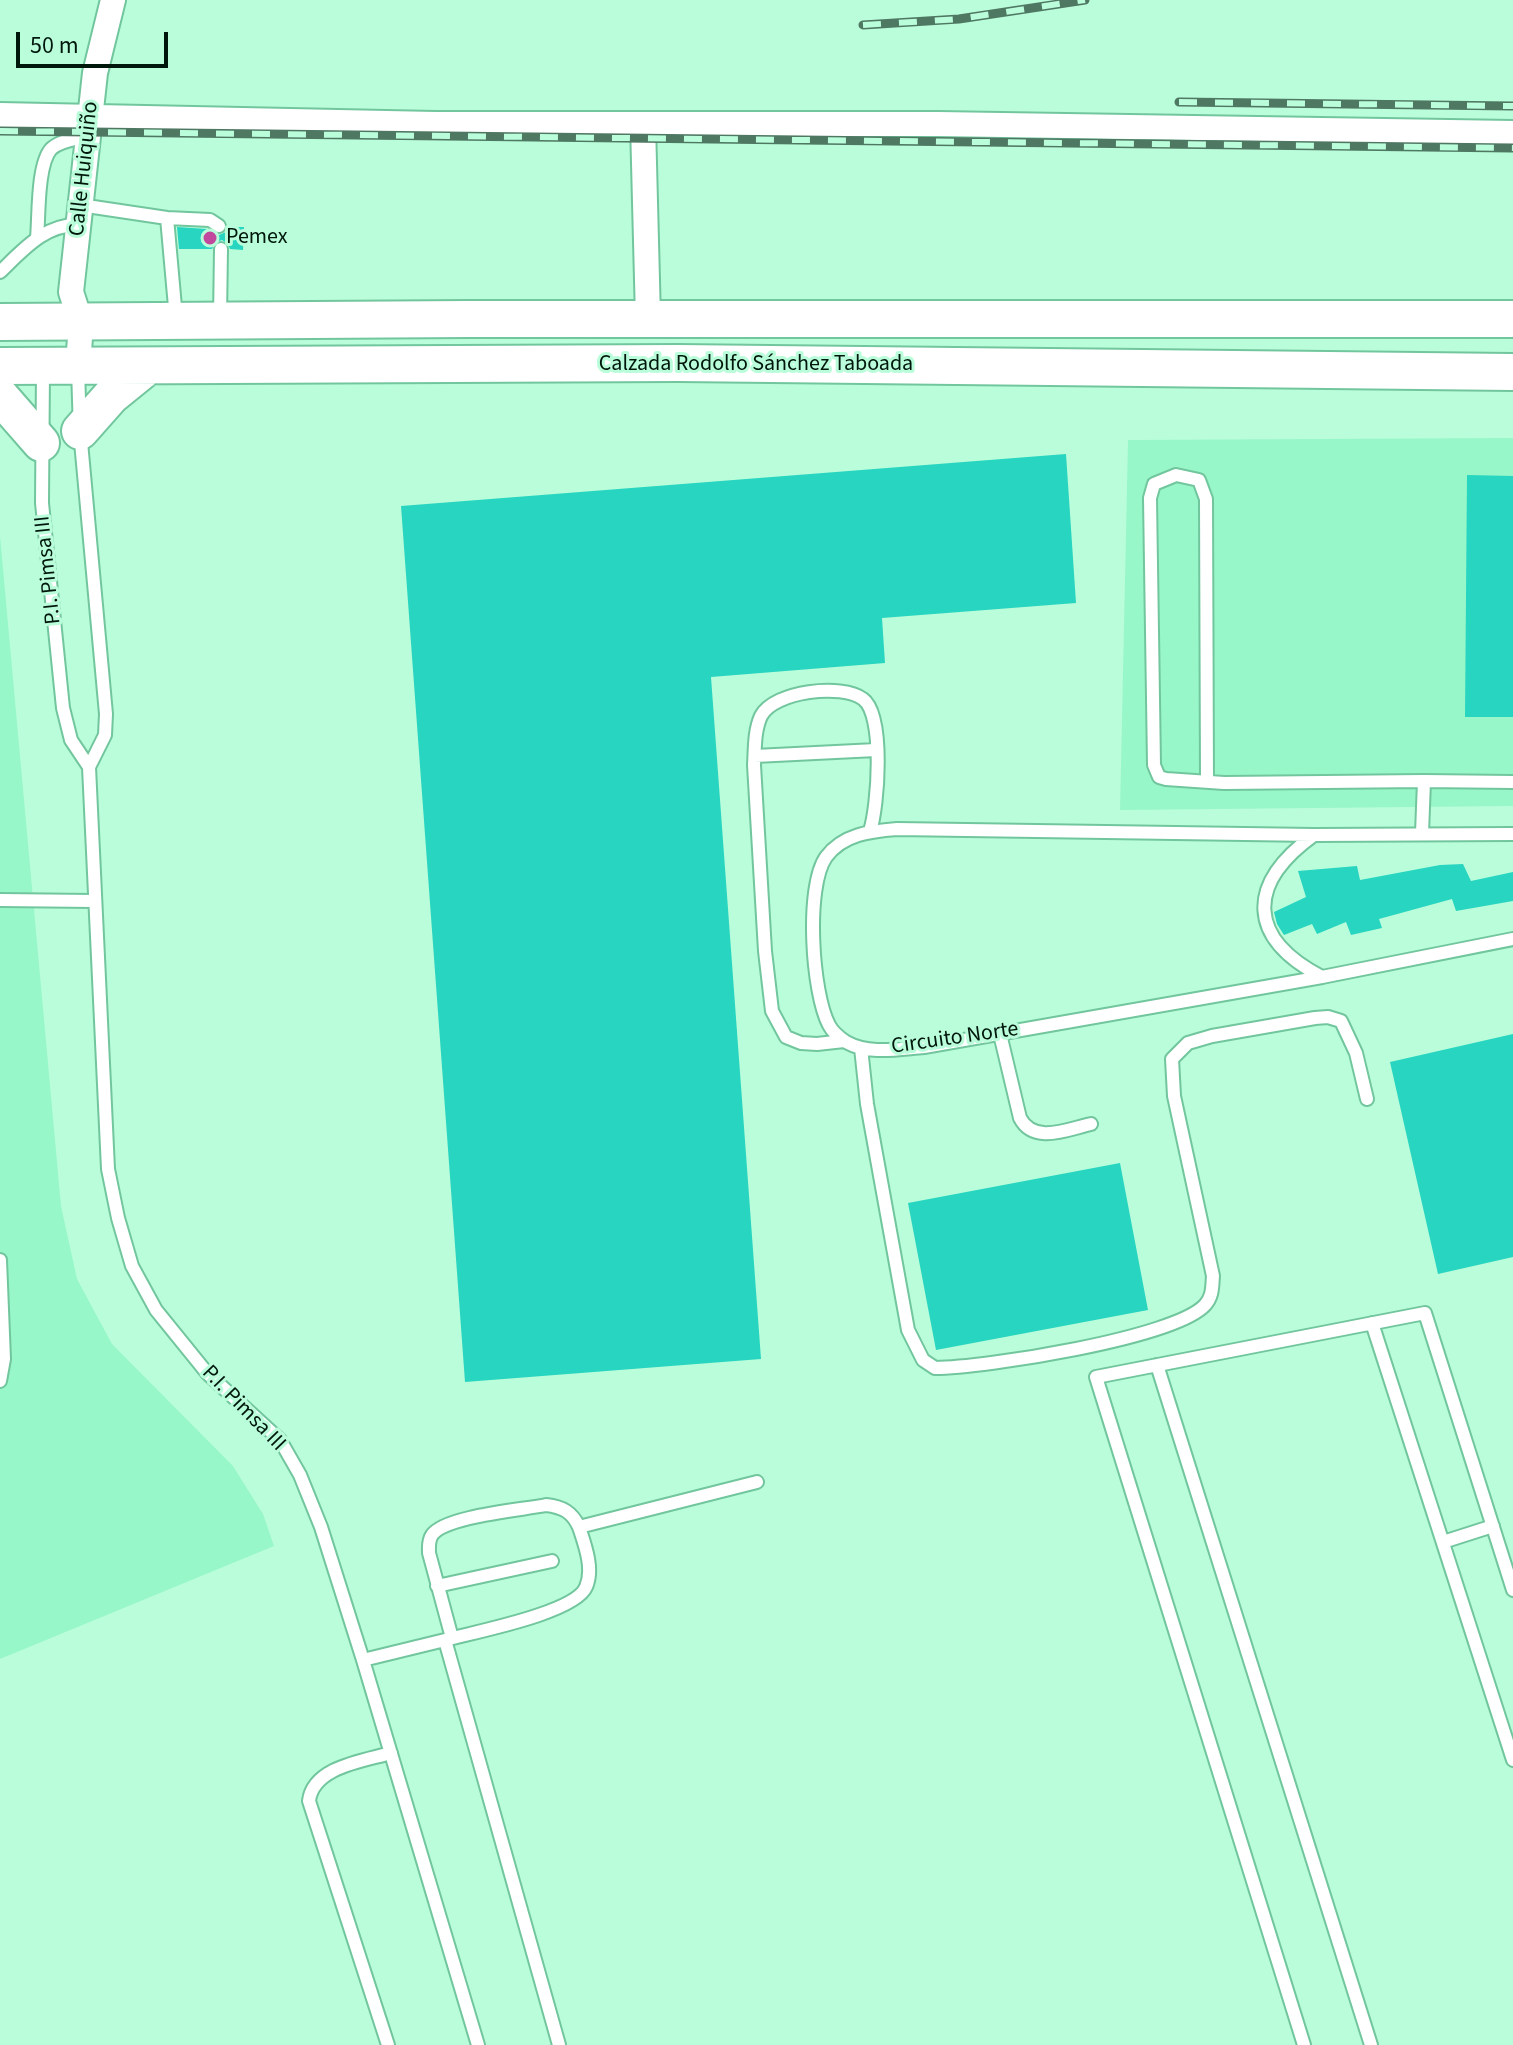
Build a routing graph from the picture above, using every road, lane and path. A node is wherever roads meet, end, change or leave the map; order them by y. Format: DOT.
graph roads {
  1 [pos="113,0"];
  2 [pos="0,115"];
  3 [pos="643,124"];
  4 [pos="89,126"];
  5 [pos="1513,133"];
  6 [pos="79,215"];
  7 [pos="167,218"];
  8 [pos="219,226"];
  9 [pos="37,238"];
  10 [pos="221,249"];
  11 [pos="0,272"];
  12 [pos="66,312"];
  13 [pos="648,319"];
  14 [pos="1513,319"];
  15 [pos="220,321"];
  16 [pos="0,322"];
  17 [pos="176,322"];
  18 [pos="0,366"];
  19 [pos="43,366"];
  20 [pos="78,366"];
  21 [pos="148,366"];
  22 [pos="1513,372"];
  23 [pos="0,396"];
  24 [pos="80,431"];
  25 [pos="41,443"];
  26 [pos="876,750"];
  27 [pos="755,756"];
  28 [pos="89,767"];
  29 [pos="1424,781"];
  30 [pos="1207,782"];
  31 [pos="1513,782"];
  32 [pos="870,831"];
  33 [pos="1422,833"];
  34 [pos="1513,834"];
  35 [pos="1314,835"];
  36 [pos="0,900"];
  37 [pos="94,901"];
  38 [pos="1513,939"];
  39 [pos="1322,977"];
  40 [pos="1000,1034"];
  41 [pos="844,1041"];
  42 [pos="861,1048"];
  43 [pos="1367,1099"];
  44 [pos="1091,1124"];
  45 [pos="0,1260"];
  46 [pos="1372,1323"];
  47 [pos="1157,1365"];
  48 [pos="0,1381"];
  49 [pos="757,1482"];
  50 [pos="1493,1526"];
  51 [pos="579,1527"];
  52 [pos="1443,1542"];
  53 [pos="552,1561"];
  54 [pos="437,1586"];
  55 [pos="1513,1590"];
  56 [pos="448,1639"];
  57 [pos="363,1660"];
  58 [pos="1513,1711"];
  59 [pos="1499,1716"];
  60 [pos="391,1753"];
  61 [pos="1513,1760"];
  62 [pos="388,2045"];
  63 [pos="478,2045"];
  64 [pos="559,2045"];
  65 [pos="1304,2045"];
  66 [pos="1371,2045"];
  1 -- 4 [label="street, Calle Huiquiño"];
  2 -- 4 [label="street"];
  3 -- 4 [label="street"];
  3 -- 5 [label="street"];
  3 -- 13 [label="street"];
  4 -- 6 [label="street, Calle Huiquiño"];
  4 -- 9 [label="lane"];
  6 -- 7 [label="lane"];
  6 -- 9 [label="lane"];
  6 -- 12 [label="street, Calle Huiquiño"];
  7 -- 8 [label="lane"];
  7 -- 17 [label="lane"];
  9 -- 11 [label="lane"];
  10 -- 15 [label="lane"];
  12 -- 16 [label="main road, Calzada Rodolfo Sánchez Taboada"];
  12 -- 17 [label="main road, Calzada Rodolfo Sánchez Taboada"];
  12 -- 19 [label="street, Calle Huiquiño"];
  12 -- 20 [label="street, Calle Huiquiño"];
  13 -- 14 [label="main road, Calzada Rodolfo Sánchez Taboada"];
  13 -- 15 [label="main road, Calzada Rodolfo Sánchez Taboada"];
  15 -- 17 [label="main road, Calzada Rodolfo Sánchez Taboada"];
  18 -- 19 [label="main road, Calzada Rodolfo Sánchez Taboada"];
  19 -- 20 [label="main road, Calzada Rodolfo Sánchez Taboada"];
  19 -- 25 [label="lane, P.I. Pimsa III"];
  20 -- 21 [label="main road, Calzada Rodolfo Sánchez Taboada"];
  20 -- 24 [label="lane, P.I. Pimsa III"];
  21 -- 22 [label="main road, Calzada Rodolfo Sánchez Taboada"];
  21 -- 24 [label="main road"];
  23 -- 25 [label="main road"];
  24 -- 28 [label="lane, P.I. Pimsa III"];
  25 -- 28 [label="lane, P.I. Pimsa III"];
  26 -- 27 [label="lane"];
  26 -- 27 [label="lane"];
  26 -- 32 [label="lane"];
  27 -- 41 [label="lane"];
  28 -- 37 [label="lane, P.I. Pimsa III"];
  29 -- 30 [label="lane"];
  29 -- 31 [label="lane"];
  29 -- 33 [label="lane"];
  30 -- 30 [label="lane"];
  32 -- 35 [label="lane"];
  32 -- 41 [label="lane"];
  33 -- 34 [label="lane"];
  33 -- 35 [label="lane"];
  35 -- 39 [label="lane"];
  36 -- 37 [label="lane"];
  37 -- 57 [label="lane, P.I. Pimsa III"];
  38 -- 39 [label="lane, Circuito Norte"];
  39 -- 40 [label="lane, Circuito Norte"];
  40 -- 42 [label="lane, Circuito Norte"];
  40 -- 44 [label="lane"];
  41 -- 42 [label="lane, Circuito Norte"];
  42 -- 43 [label="lane"];
  45 -- 48 [label="lane"];
  46 -- 47 [label="lane"];
  46 -- 50 [label="lane"];
  46 -- 52 [label="lane"];
  47 -- 65 [label="lane"];
  47 -- 66 [label="lane"];
  49 -- 51 [label="lane"];
  50 -- 52 [label="lane"];
  50 -- 55 [label="lane"];
  51 -- 54 [label="lane"];
  51 -- 56 [label="lane"];
  52 -- 59 [label="lane"];
  53 -- 54 [label="lane"];
  54 -- 56 [label="lane"];
  56 -- 57 [label="lane"];
  56 -- 64 [label="lane"];
  57 -- 60 [label="lane, P.I. Pimsa III"];
  58 -- 59 [label="lane"];
  59 -- 61 [label="lane"];
  60 -- 62 [label="lane"];
  60 -- 63 [label="lane, P.I. Pimsa III"];
}
